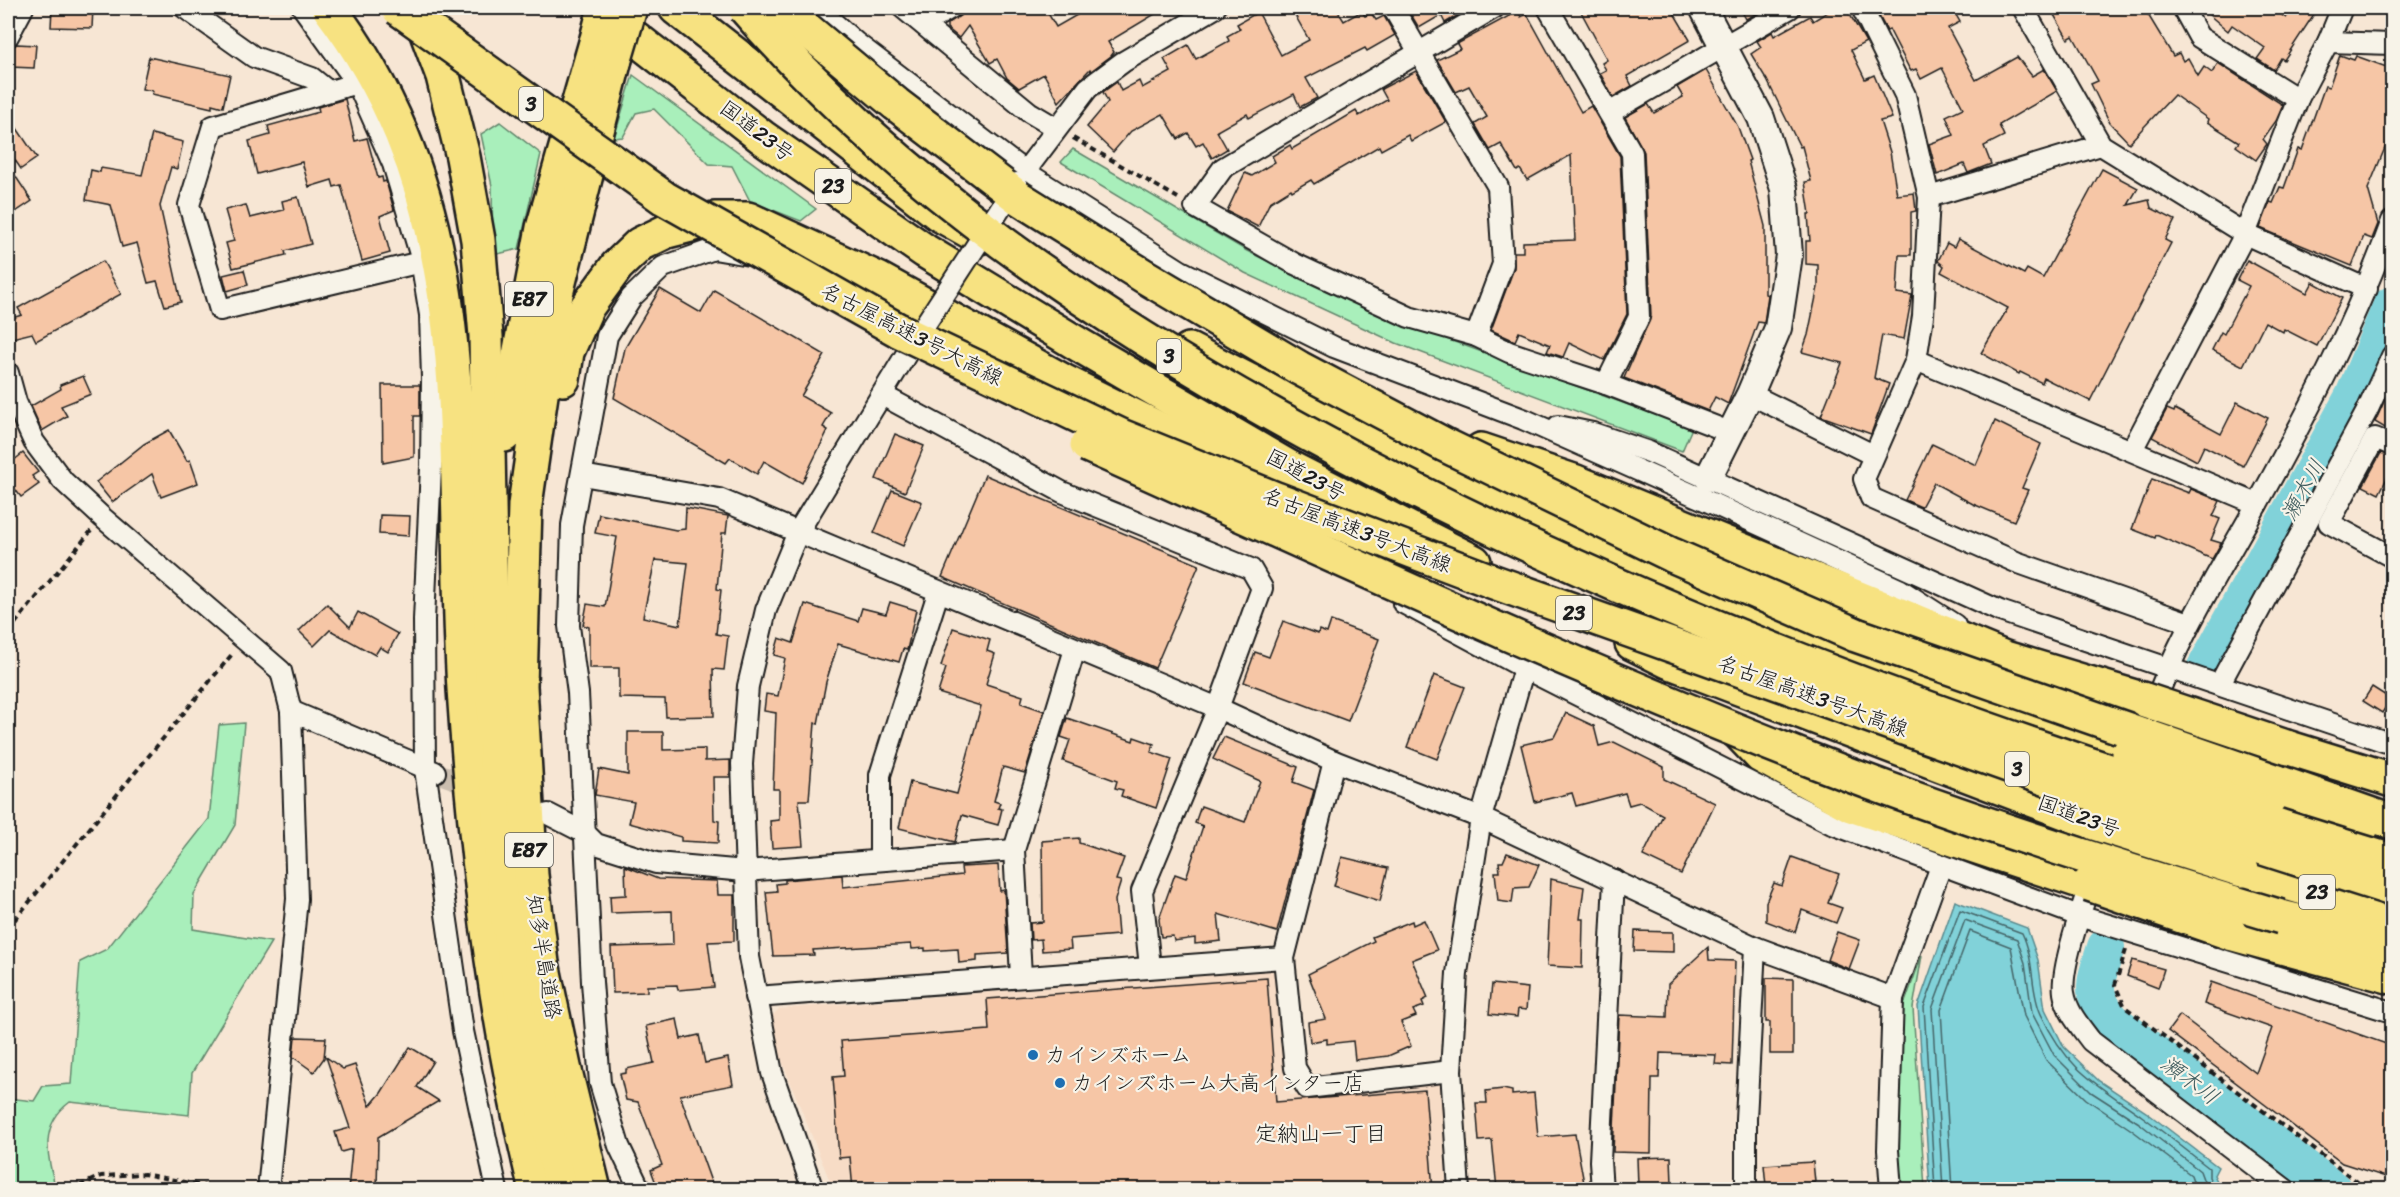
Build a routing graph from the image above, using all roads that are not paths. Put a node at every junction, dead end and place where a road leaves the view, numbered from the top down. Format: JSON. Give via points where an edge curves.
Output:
{"nodes":[{"id":1,"x":23,"y":8,"type":"edge"},
{"id":2,"x":185,"y":8,"type":"edge"},
{"id":3,"x":303,"y":8,"type":"edge"},
{"id":4,"x":329,"y":8,"type":"edge"},
{"id":5,"x":398,"y":8,"type":"edge"},
{"id":6,"x":418,"y":8,"type":"edge"},
{"id":7,"x":597,"y":8,"type":"edge"},
{"id":8,"x":605,"y":8,"type":"edge"},
{"id":9,"x":630,"y":8,"type":"edge"},
{"id":10,"x":676,"y":8,"type":"edge"},
{"id":11,"x":745,"y":8,"type":"edge"},
{"id":12,"x":781,"y":8,"type":"edge"},
{"id":13,"x":817,"y":8,"type":"edge"},
{"id":14,"x":903,"y":8,"type":"edge"},
{"id":15,"x":951,"y":8,"type":"edge"},
{"id":16,"x":1215,"y":8,"type":"edge"},
{"id":17,"x":1393,"y":8,"type":"edge"},
{"id":18,"x":1494,"y":8,"type":"edge"},
{"id":19,"x":1548,"y":8,"type":"edge"},
{"id":20,"x":1703,"y":8,"type":"edge"},
{"id":21,"x":1790,"y":8,"type":"edge"},
{"id":22,"x":1862,"y":8,"type":"edge"},
{"id":23,"x":2023,"y":8,"type":"edge"},
{"id":24,"x":2183,"y":8,"type":"edge"},
{"id":25,"x":2343,"y":8,"type":"edge"},
{"id":26,"x":924,"y":24,"type":"junction"},
{"id":27,"x":8,"y":36,"type":"edge"},
{"id":28,"x":2328,"y":42,"type":"junction"},
{"id":29,"x":2392,"y":44,"type":"edge"},
{"id":30,"x":1725,"y":45,"type":"junction"},
{"id":31,"x":606,"y":49,"type":"junction"},
{"id":32,"x":1418,"y":51,"type":"junction"},
{"id":33,"x":357,"y":83,"type":"junction"},
{"id":34,"x":328,"y":91,"type":"junction"},
{"id":35,"x":2298,"y":99,"type":"junction"},
{"id":36,"x":1609,"y":113,"type":"junction"},
{"id":37,"x":1056,"y":128,"type":"junction"},
{"id":38,"x":2101,"y":145,"type":"junction"},
{"id":39,"x":1022,"y":175,"type":"junction"},
{"id":40,"x":1929,"y":197,"type":"junction"},
{"id":41,"x":664,"y":198,"type":"junction"},
{"id":42,"x":2392,"y":221,"type":"edge"},
{"id":43,"x":2245,"y":234,"type":"junction"},
{"id":44,"x":421,"y":262,"type":"junction"},
{"id":45,"x":2367,"y":289,"type":"junction"},
{"id":46,"x":1115,"y":312,"type":"junction"},
{"id":47,"x":923,"y":328,"type":"junction"},
{"id":48,"x":1476,"y":336,"type":"junction"},
{"id":49,"x":2392,"y":356,"type":"edge"},
{"id":50,"x":1916,"y":360,"type":"junction"},
{"id":51,"x":8,"y":374,"type":"edge"},
{"id":52,"x":1606,"y":384,"type":"junction"},
{"id":53,"x":1750,"y":394,"type":"junction"},
{"id":54,"x":882,"y":395,"type":"junction"},
{"id":55,"x":1523,"y":419,"type":"junction"},
{"id":56,"x":1732,"y":433,"type":"junction"},
{"id":57,"x":2392,"y":445,"type":"edge"},
{"id":58,"x":2132,"y":450,"type":"junction"},
{"id":59,"x":1873,"y":455,"type":"junction"},
{"id":60,"x":1290,"y":468,"type":"junction"},
{"id":61,"x":582,"y":475,"type":"junction"},
{"id":62,"x":1708,"y":478,"type":"junction"},
{"id":63,"x":2257,"y":504,"type":"junction"},
{"id":64,"x":525,"y":505,"type":"junction"},
{"id":65,"x":798,"y":532,"type":"junction"},
{"id":66,"x":2392,"y":557,"type":"edge"},
{"id":67,"x":491,"y":565,"type":"junction"},
{"id":68,"x":938,"y":593,"type":"junction"},
{"id":69,"x":2189,"y":623,"type":"junction"},
{"id":70,"x":1075,"y":649,"type":"junction"},
{"id":71,"x":2005,"y":658,"type":"junction"},
{"id":72,"x":1668,"y":661,"type":"junction"},
{"id":73,"x":1524,"y":668,"type":"junction"},
{"id":74,"x":2166,"y":668,"type":"junction"},
{"id":75,"x":2219,"y":686,"type":"junction"},
{"id":76,"x":465,"y":706,"type":"junction"},
{"id":77,"x":1218,"y":708,"type":"junction"},
{"id":78,"x":291,"y":711,"type":"junction"},
{"id":79,"x":2392,"y":744,"type":"edge"},
{"id":80,"x":1334,"y":761,"type":"junction"},
{"id":81,"x":431,"y":771,"type":"junction"},
{"id":82,"x":2392,"y":780,"type":"edge"},
{"id":83,"x":2272,"y":790,"type":"junction"},
{"id":84,"x":548,"y":814,"type":"dead end"},
{"id":85,"x":1481,"y":818,"type":"junction"},
{"id":86,"x":2392,"y":822,"type":"edge"},
{"id":87,"x":585,"y":833,"type":"junction"},
{"id":88,"x":2392,"y":836,"type":"edge"},
{"id":89,"x":1014,"y":850,"type":"junction"},
{"id":90,"x":880,"y":859,"type":"junction"},
{"id":91,"x":2392,"y":861,"type":"edge"},
{"id":92,"x":1941,"y":866,"type":"junction"},
{"id":93,"x":745,"y":871,"type":"junction"},
{"id":94,"x":1614,"y":880,"type":"junction"},
{"id":95,"x":2392,"y":889,"type":"edge"},
{"id":96,"x":2392,"y":914,"type":"edge"},
{"id":97,"x":2079,"y":916,"type":"junction"},
{"id":98,"x":2392,"y":944,"type":"edge"},
{"id":99,"x":1755,"y":947,"type":"junction"},
{"id":100,"x":1284,"y":958,"type":"junction"},
{"id":101,"x":1150,"y":967,"type":"junction"},
{"id":102,"x":1021,"y":976,"type":"junction"},
{"id":103,"x":2392,"y":977,"type":"edge"},
{"id":104,"x":755,"y":997,"type":"junction"},
{"id":105,"x":1893,"y":998,"type":"junction"},
{"id":106,"x":2392,"y":1012,"type":"edge"},
{"id":107,"x":1451,"y":1071,"type":"junction"},
{"id":108,"x":268,"y":1190,"type":"edge"},
{"id":109,"x":497,"y":1190,"type":"edge"},
{"id":110,"x":519,"y":1190,"type":"edge"},
{"id":111,"x":536,"y":1190,"type":"edge"},
{"id":112,"x":563,"y":1190,"type":"edge"},
{"id":113,"x":594,"y":1190,"type":"edge"},
{"id":114,"x":640,"y":1190,"type":"edge"},
{"id":115,"x":813,"y":1190,"type":"edge"},
{"id":116,"x":1459,"y":1190,"type":"edge"},
{"id":117,"x":1602,"y":1190,"type":"edge"},
{"id":118,"x":1746,"y":1190,"type":"edge"},
{"id":119,"x":1891,"y":1190,"type":"edge"},
{"id":120,"x":2286,"y":1190,"type":"edge"}],
"edges":[{"from":1,"to":27,"type":"street"},
{"from":2,"to":34,"type":"street","via":[[254,57],[312,78]]},
{"from":3,"to":33,"type":"street"},
{"from":4,"to":76,"type":"highway","via":[[384,95],[407,146],[428,207],[443,274],[452,347]]},
{"from":5,"to":41,"type":"highway","name":"名古屋高速3号大高線","number":"3","bridge":true},
{"from":6,"to":67,"type":"highway","via":[[443,76],[478,240],[486,346]]},
{"from":7,"to":60,"type":"highway","name":"国道23号","number":"23","via":[[762,137],[926,251]]},
{"from":8,"to":31,"type":"highway","bridge":true},
{"from":9,"to":31,"type":"highway","bridge":true},
{"from":10,"to":46,"type":"highway","number":"23","via":[[939,214]]},
{"from":11,"to":91,"type":"highway","name":"名古屋高速3号大高線","number":"3","bridge":true,"via":[[838,103],[991,236],[1079,299],[1187,366],[1399,484],[1660,605],[1788,657],[2065,757]]},
{"from":12,"to":83,"type":"highway","bridge":true,"via":[[896,104],[1019,198],[1299,368],[1445,445],[1672,555],[1856,635]]},
{"from":13,"to":39,"type":"street"},
{"from":14,"to":26,"type":"street"},
{"from":15,"to":26,"type":"street"},
{"from":16,"to":37,"type":"street","via":[[1123,62],[1088,88]]},
{"from":17,"to":32,"type":"street"},
{"from":18,"to":32,"type":"street"},
{"from":19,"to":36,"type":"street"},
{"from":20,"to":30,"type":"street"},
{"from":21,"to":30,"type":"street"},
{"from":22,"to":40,"type":"street","via":[[1905,95]]},
{"from":23,"to":38,"type":"street"},
{"from":24,"to":35,"type":"street","via":[[2199,37]]},
{"from":25,"to":28,"type":"street"},
{"from":26,"to":37,"type":"street","via":[[1029,112]]},
{"from":28,"to":29,"type":"street"},
{"from":28,"to":35,"type":"street"},
{"from":30,"to":36,"type":"street"},
{"from":30,"to":53,"type":"street","via":[[1761,118],[1785,189],[1789,255],[1778,328]]},
{"from":31,"to":64,"type":"highway","number":"E87","via":[[556,294]]},
{"from":31,"to":67,"type":"highway","number":"E87","via":[[543,228],[500,459]]},
{"from":32,"to":48,"type":"street","via":[[1498,187],[1503,264]]},
{"from":32,"to":48,"type":"street","via":[[1223,168],[1195,207],[1295,264],[1409,317]]},
{"from":33,"to":34,"type":"street"},
{"from":33,"to":44,"type":"street","via":[[393,164]]},
{"from":34,"to":44,"type":"street","via":[[213,126],[189,205],[220,310]]},
{"from":35,"to":43,"type":"street"},
{"from":36,"to":52,"type":"street","via":[[1632,153],[1639,317]]},
{"from":37,"to":39,"type":"street"},
{"from":38,"to":40,"type":"street"},
{"from":38,"to":43,"type":"street"},
{"from":39,"to":47,"type":"street","bridge":true},
{"from":39,"to":55,"type":"street","via":[[1191,276],[1334,347]]},
{"from":40,"to":50,"type":"street","via":[[1923,316]]},
{"from":41,"to":95,"type":"highway","name":"名古屋高速3号大高線","number":"3","bridge":true,"via":[[909,335],[1060,409],[1276,499],[1494,582],[2053,782]]},
{"from":41,"to":98,"type":"highway","bridge":true,"via":[[710,239],[909,354],[1051,429],[1390,581],[1814,761],[2051,846],[2281,918]]},
{"from":42,"to":45,"type":"street"},
{"from":43,"to":45,"type":"street"},
{"from":43,"to":58,"type":"street"},
{"from":44,"to":81,"type":"street","via":[[430,315],[432,378],[424,620]]},
{"from":45,"to":63,"type":"street","via":[[2304,421]]},
{"from":46,"to":71,"type":"highway","via":[[1260,375],[1576,482]]},
{"from":46,"to":83,"type":"highway","number":"23","bridge":true,"via":[[1455,487],[1802,632],[2129,753]]},
{"from":47,"to":54,"type":"street"},
{"from":47,"to":61,"type":"street","via":[[765,257],[714,249],[663,267],[631,298],[607,336]]},
{"from":47,"to":73,"type":"street","via":[[1116,426],[1380,591]]},
{"from":48,"to":52,"type":"street","via":[[1509,352]]},
{"from":49,"to":75,"type":"street","via":[[2367,411]]},
{"from":50,"to":58,"type":"street"},
{"from":50,"to":59,"type":"street"},
{"from":51,"to":78,"type":"street","via":[[34,442],[63,481],[281,671]]},
{"from":52,"to":56,"type":"street"},
{"from":53,"to":56,"type":"street"},
{"from":53,"to":59,"type":"street"},
{"from":54,"to":65,"type":"street"},
{"from":54,"to":77,"type":"street","via":[[1062,492],[1251,569],[1262,588]]},
{"from":55,"to":62,"type":"street","via":[[1593,433]]},
{"from":55,"to":71,"type":"street","via":[[1899,589]]},
{"from":56,"to":62,"type":"street"},
{"from":57,"to":66,"type":"street","via":[[2375,438],[2329,523]]},
{"from":58,"to":63,"type":"street"},
{"from":59,"to":69,"type":"street","via":[[1864,479],[1871,498],[2016,562]]},
{"from":60,"to":64,"type":"highway","via":[[1242,470],[1063,381],[878,279],[790,236],[748,219],[714,219],[668,231],[640,244],[617,266],[587,307],[567,352],[556,433]]},
{"from":60,"to":72,"type":"highway","name":"国道23号","number":"23"},
{"from":61,"to":65,"type":"street","via":[[719,499]]},
{"from":61,"to":87,"type":"street","via":[[572,525],[569,626],[578,693]]},
{"from":62,"to":74,"type":"street","via":[[2000,610]]},
{"from":63,"to":69,"type":"street"},
{"from":64,"to":113,"type":"highway","name":"知多半島道路","number":"E87","via":[[520,686],[531,874],[547,986]]},
{"from":65,"to":68,"type":"street"},
{"from":65,"to":93,"type":"street","via":[[766,610],[748,686],[742,764]]},
{"from":67,"to":112,"type":"highway","name":"知多半島道路","number":"E87","via":[[494,745],[507,908],[538,1087]]},
{"from":68,"to":70,"type":"street"},
{"from":68,"to":90,"type":"street","via":[[880,775]]},
{"from":69,"to":74,"type":"street"},
{"from":70,"to":77,"type":"street"},
{"from":70,"to":89,"type":"street"},
{"from":71,"to":82,"type":"highway","bridge":true},
{"from":72,"to":96,"type":"highway","name":"国道23号","number":"23","bridge":true,"via":[[2094,823]]},
{"from":72,"to":103,"type":"highway","bridge":true,"via":[[1761,756],[1851,805],[2230,933]]},
{"from":73,"to":85,"type":"street"},
{"from":73,"to":92,"type":"street","via":[[1832,824]]},
{"from":74,"to":75,"type":"street"},
{"from":74,"to":97,"type":"street"},
{"from":75,"to":79,"type":"street"},
{"from":76,"to":110,"type":"highway","via":[[455,747],[466,934],[487,1051]]},
{"from":76,"to":111,"type":"highway","via":[[488,941]]},
{"from":77,"to":80,"type":"street"},
{"from":77,"to":101,"type":"street","via":[[1142,891]]},
{"from":78,"to":81,"type":"street"},
{"from":78,"to":108,"type":"street","via":[[297,899]]},
{"from":80,"to":85,"type":"street"},
{"from":80,"to":100,"type":"street"},
{"from":81,"to":109,"type":"street","via":[[463,1031]]},
{"from":83,"to":86,"type":"highway"},
{"from":83,"to":88,"type":"highway","number":"23"},
{"from":84,"to":87,"type":"street"},
{"from":85,"to":94,"type":"street"},
{"from":85,"to":107,"type":"street","via":[[1457,973]]},
{"from":87,"to":93,"type":"street","via":[[596,844],[656,863]]},
{"from":87,"to":114,"type":"street","via":[[600,1083],[620,1146]]},
{"from":89,"to":90,"type":"street"},
{"from":89,"to":102,"type":"street"},
{"from":90,"to":93,"type":"street"},
{"from":92,"to":97,"type":"street"},
{"from":92,"to":105,"type":"street"},
{"from":93,"to":104,"type":"street"},
{"from":94,"to":99,"type":"street"},
{"from":94,"to":117,"type":"street","via":[[1600,1161]]},
{"from":97,"to":106,"type":"street"},
{"from":97,"to":120,"type":"street","via":[[2064,992],[2072,1016],[2091,1041]]},
{"from":99,"to":105,"type":"street"},
{"from":99,"to":118,"type":"street"},
{"from":100,"to":101,"type":"street"},
{"from":100,"to":107,"type":"street","via":[[1294,1068],[1307,1088]]},
{"from":101,"to":102,"type":"street"},
{"from":102,"to":104,"type":"street"},
{"from":104,"to":115,"type":"street","via":[[772,1073]]},
{"from":105,"to":119,"type":"street","via":[[1888,1150]]},
{"from":107,"to":116,"type":"street"}]}
